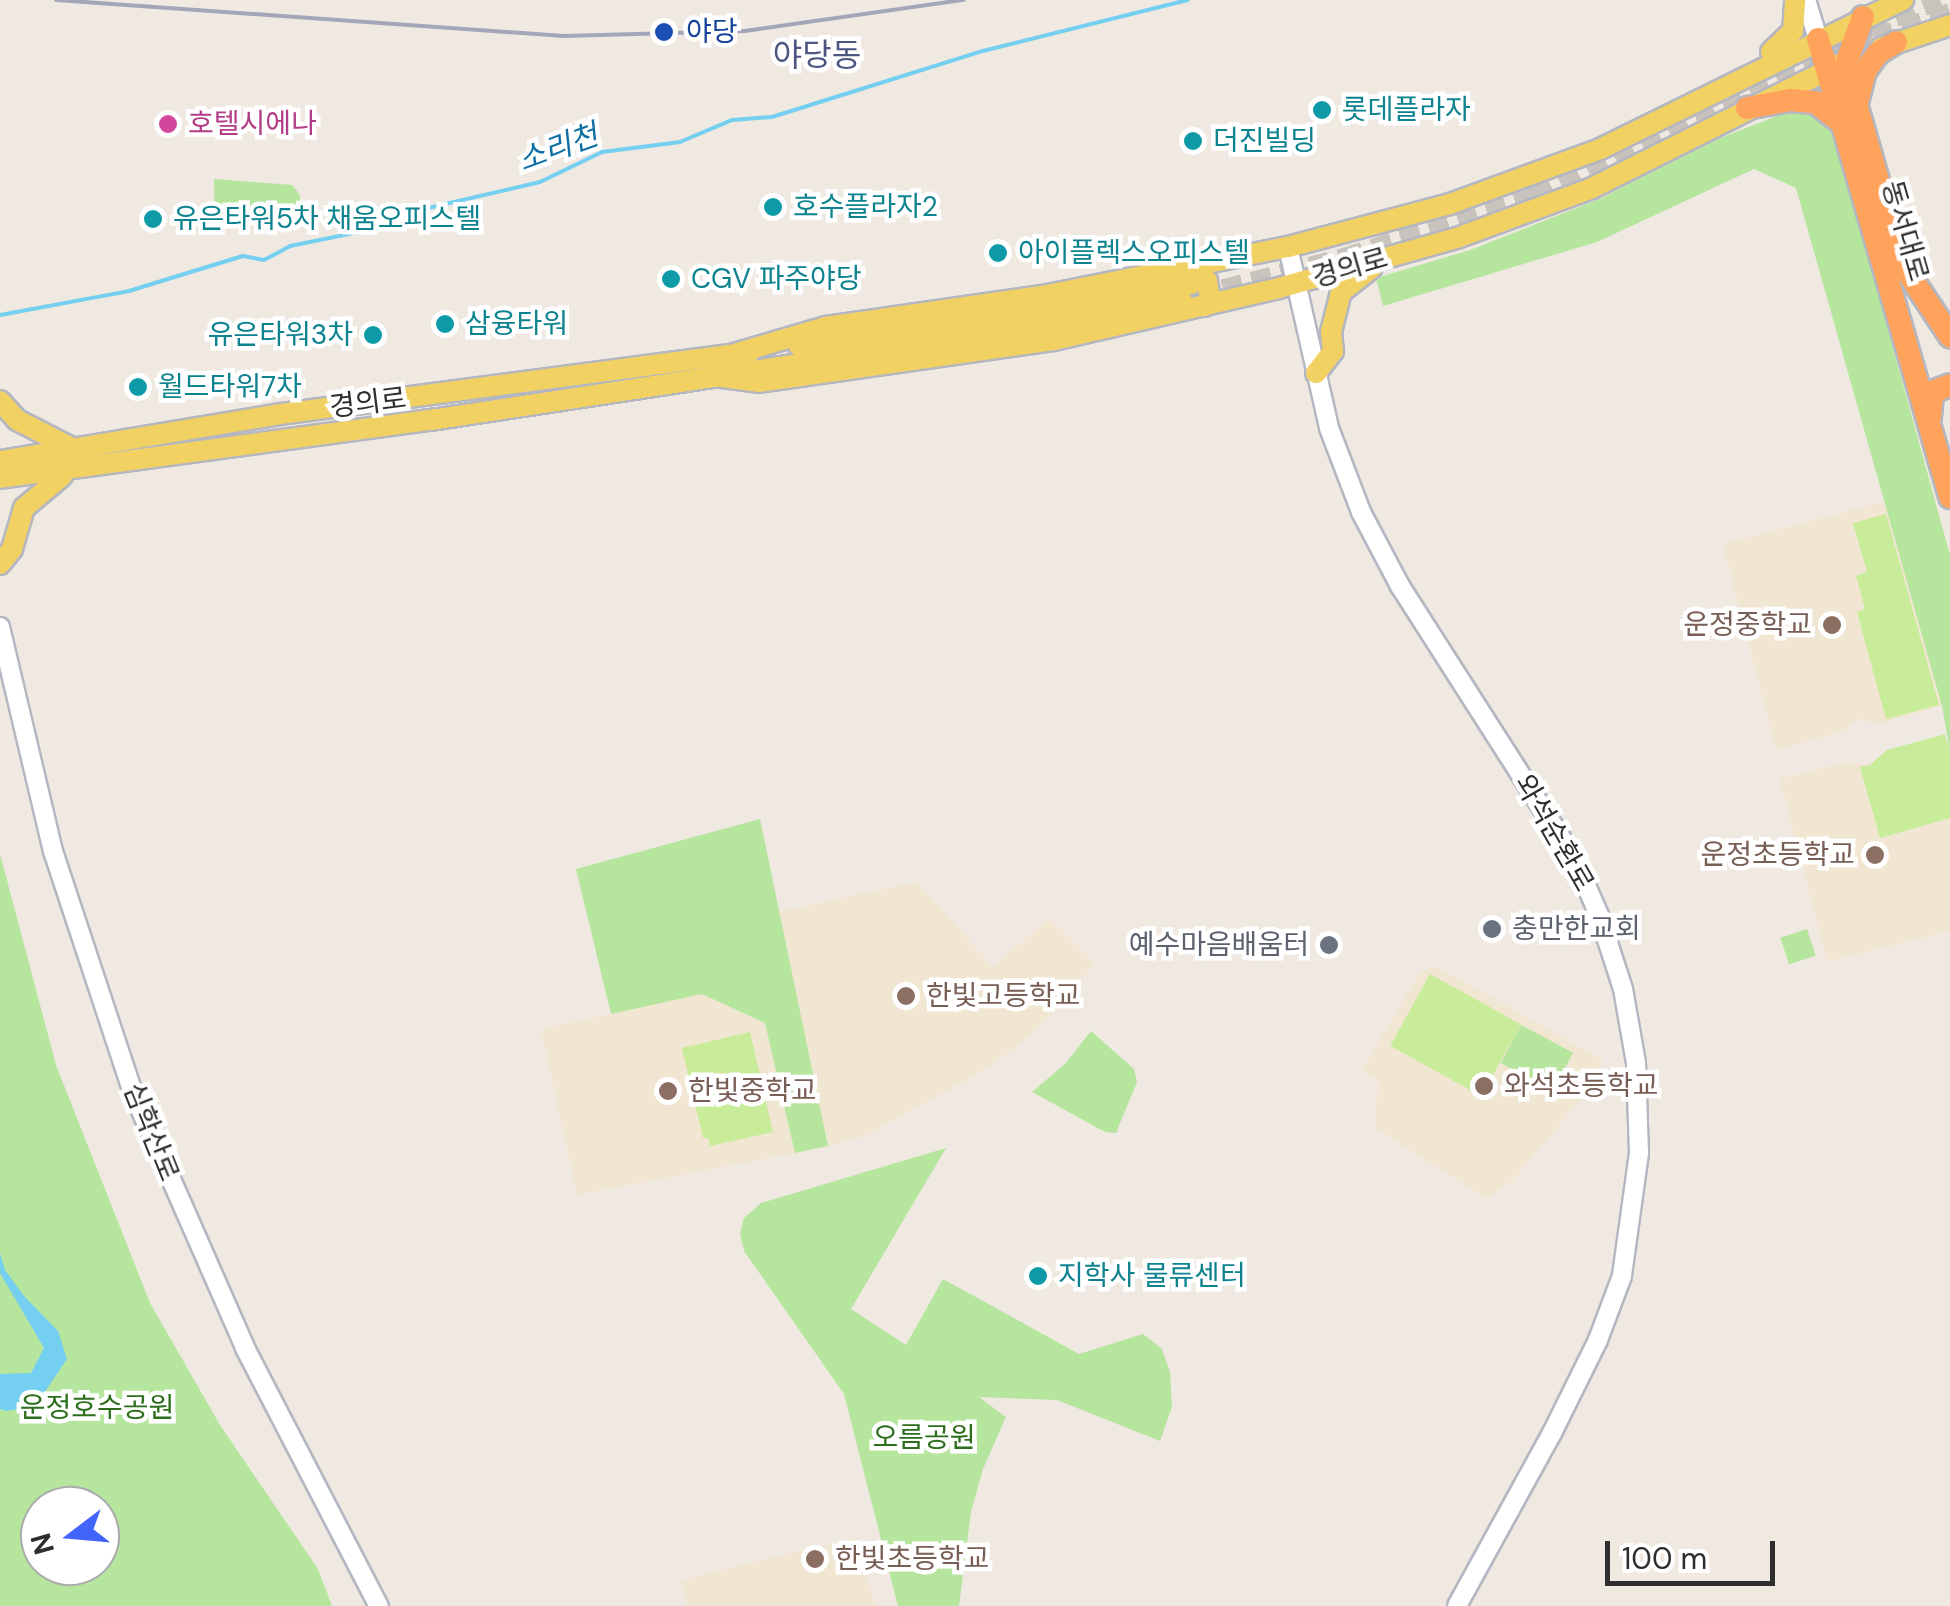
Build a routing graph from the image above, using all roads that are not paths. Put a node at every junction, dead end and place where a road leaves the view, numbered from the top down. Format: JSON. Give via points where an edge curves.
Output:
{"nodes":[{"id":1,"x":1795,"y":0,"type":"edge"},
{"id":2,"x":1806,"y":0,"type":"edge"},
{"id":3,"x":1903,"y":0,"type":"edge"},
{"id":4,"x":1916,"y":0,"type":"edge"},
{"id":5,"x":1861,"y":9,"type":"edge"},
{"id":6,"x":1943,"y":28,"type":"edge"},
{"id":7,"x":1818,"y":39,"type":"junction"},
{"id":8,"x":1896,"y":42,"type":"junction"},
{"id":9,"x":1838,"y":65,"type":"junction"},
{"id":10,"x":1738,"y":80,"type":"junction"},
{"id":11,"x":1747,"y":108,"type":"junction"},
{"id":12,"x":1851,"y":117,"type":"junction"},
{"id":13,"x":1288,"y":247,"type":"junction"},
{"id":14,"x":1382,"y":259,"type":"junction"},
{"id":15,"x":1297,"y":283,"type":"junction"},
{"id":16,"x":1195,"y":289,"type":"junction"},
{"id":17,"x":1950,"y":336,"type":"edge"},
{"id":18,"x":1316,"y":374,"type":"junction"},
{"id":19,"x":1950,"y":385,"type":"edge"},
{"id":20,"x":0,"y":401,"type":"edge"},
{"id":21,"x":1933,"y":438,"type":"junction"},
{"id":22,"x":72,"y":448,"type":"junction"},
{"id":23,"x":0,"y":461,"type":"edge"},
{"id":24,"x":67,"y":471,"type":"junction"},
{"id":25,"x":0,"y":478,"type":"edge"},
{"id":26,"x":1950,"y":497,"type":"edge"},
{"id":27,"x":0,"y":564,"type":"edge"},
{"id":28,"x":0,"y":627,"type":"edge"},
{"id":29,"x":379,"y":1606,"type":"edge"},
{"id":30,"x":1457,"y":1606,"type":"edge"}],
"edges":[{"from":1,"to":10,"type":"main road","via":[[1796,23],[1787,42],[1747,65]]},
{"from":2,"to":7,"type":"street"},
{"from":3,"to":5,"type":"main road","name":"경의로"},
{"from":4,"to":6,"type":"main road","via":[[1908,8],[1909,23]]},
{"from":5,"to":7,"type":"main road","name":"경의로"},
{"from":5,"to":9,"type":"highway"},
{"from":6,"to":8,"type":"main road","name":"경의로"},
{"from":7,"to":9,"type":"highway","name":"동서대로"},
{"from":7,"to":10,"type":"main road","name":"경의로"},
{"from":8,"to":9,"type":"main road","name":"경의로"},
{"from":8,"to":12,"type":"highway","via":[[1866,70]]},
{"from":9,"to":11,"type":"main road","name":"경의로"},
{"from":9,"to":12,"type":"highway","name":"동서대로"},
{"from":10,"to":13,"type":"main road","name":"경의로","via":[[1554,169]]},
{"from":11,"to":12,"type":"highway","via":[[1814,102]]},
{"from":11,"to":14,"type":"main road","name":"경의로","via":[[1592,188]]},
{"from":12,"to":17,"type":"highway","name":"동서대로","via":[[1902,264]]},
{"from":12,"to":21,"type":"highway","name":"동서대로"},
{"from":13,"to":15,"type":"street","name":"와석순환로"},
{"from":13,"to":16,"type":"main road","name":"경의로"},
{"from":14,"to":15,"type":"main road","name":"경의로"},
{"from":14,"to":18,"type":"main road","via":[[1342,292],[1333,351]]},
{"from":15,"to":16,"type":"main road","name":"경의로"},
{"from":15,"to":18,"type":"street","name":"와석순환로"},
{"from":16,"to":22,"type":"main road","name":"경의로","via":[[1042,296],[826,327],[738,353]]},
{"from":16,"to":24,"type":"main road","name":"경의로","via":[[1054,340],[759,382],[714,376]]},
{"from":18,"to":30,"type":"street","name":"와석순환로","via":[[1361,512],[1400,586],[1575,860],[1624,989],[1636,1063],[1639,1153],[1622,1276],[1552,1434]]},
{"from":19,"to":21,"type":"highway","via":[[1932,392]]},
{"from":20,"to":22,"type":"main road","via":[[17,420]]},
{"from":21,"to":26,"type":"highway","name":"동서대로"},
{"from":22,"to":23,"type":"main road","name":"경의로"},
{"from":24,"to":25,"type":"main road","name":"경의로"},
{"from":24,"to":27,"type":"main road","via":[[24,508]]},
{"from":28,"to":29,"type":"street","name":"심학산로","via":[[54,851],[132,1090],[245,1348]]}]}
